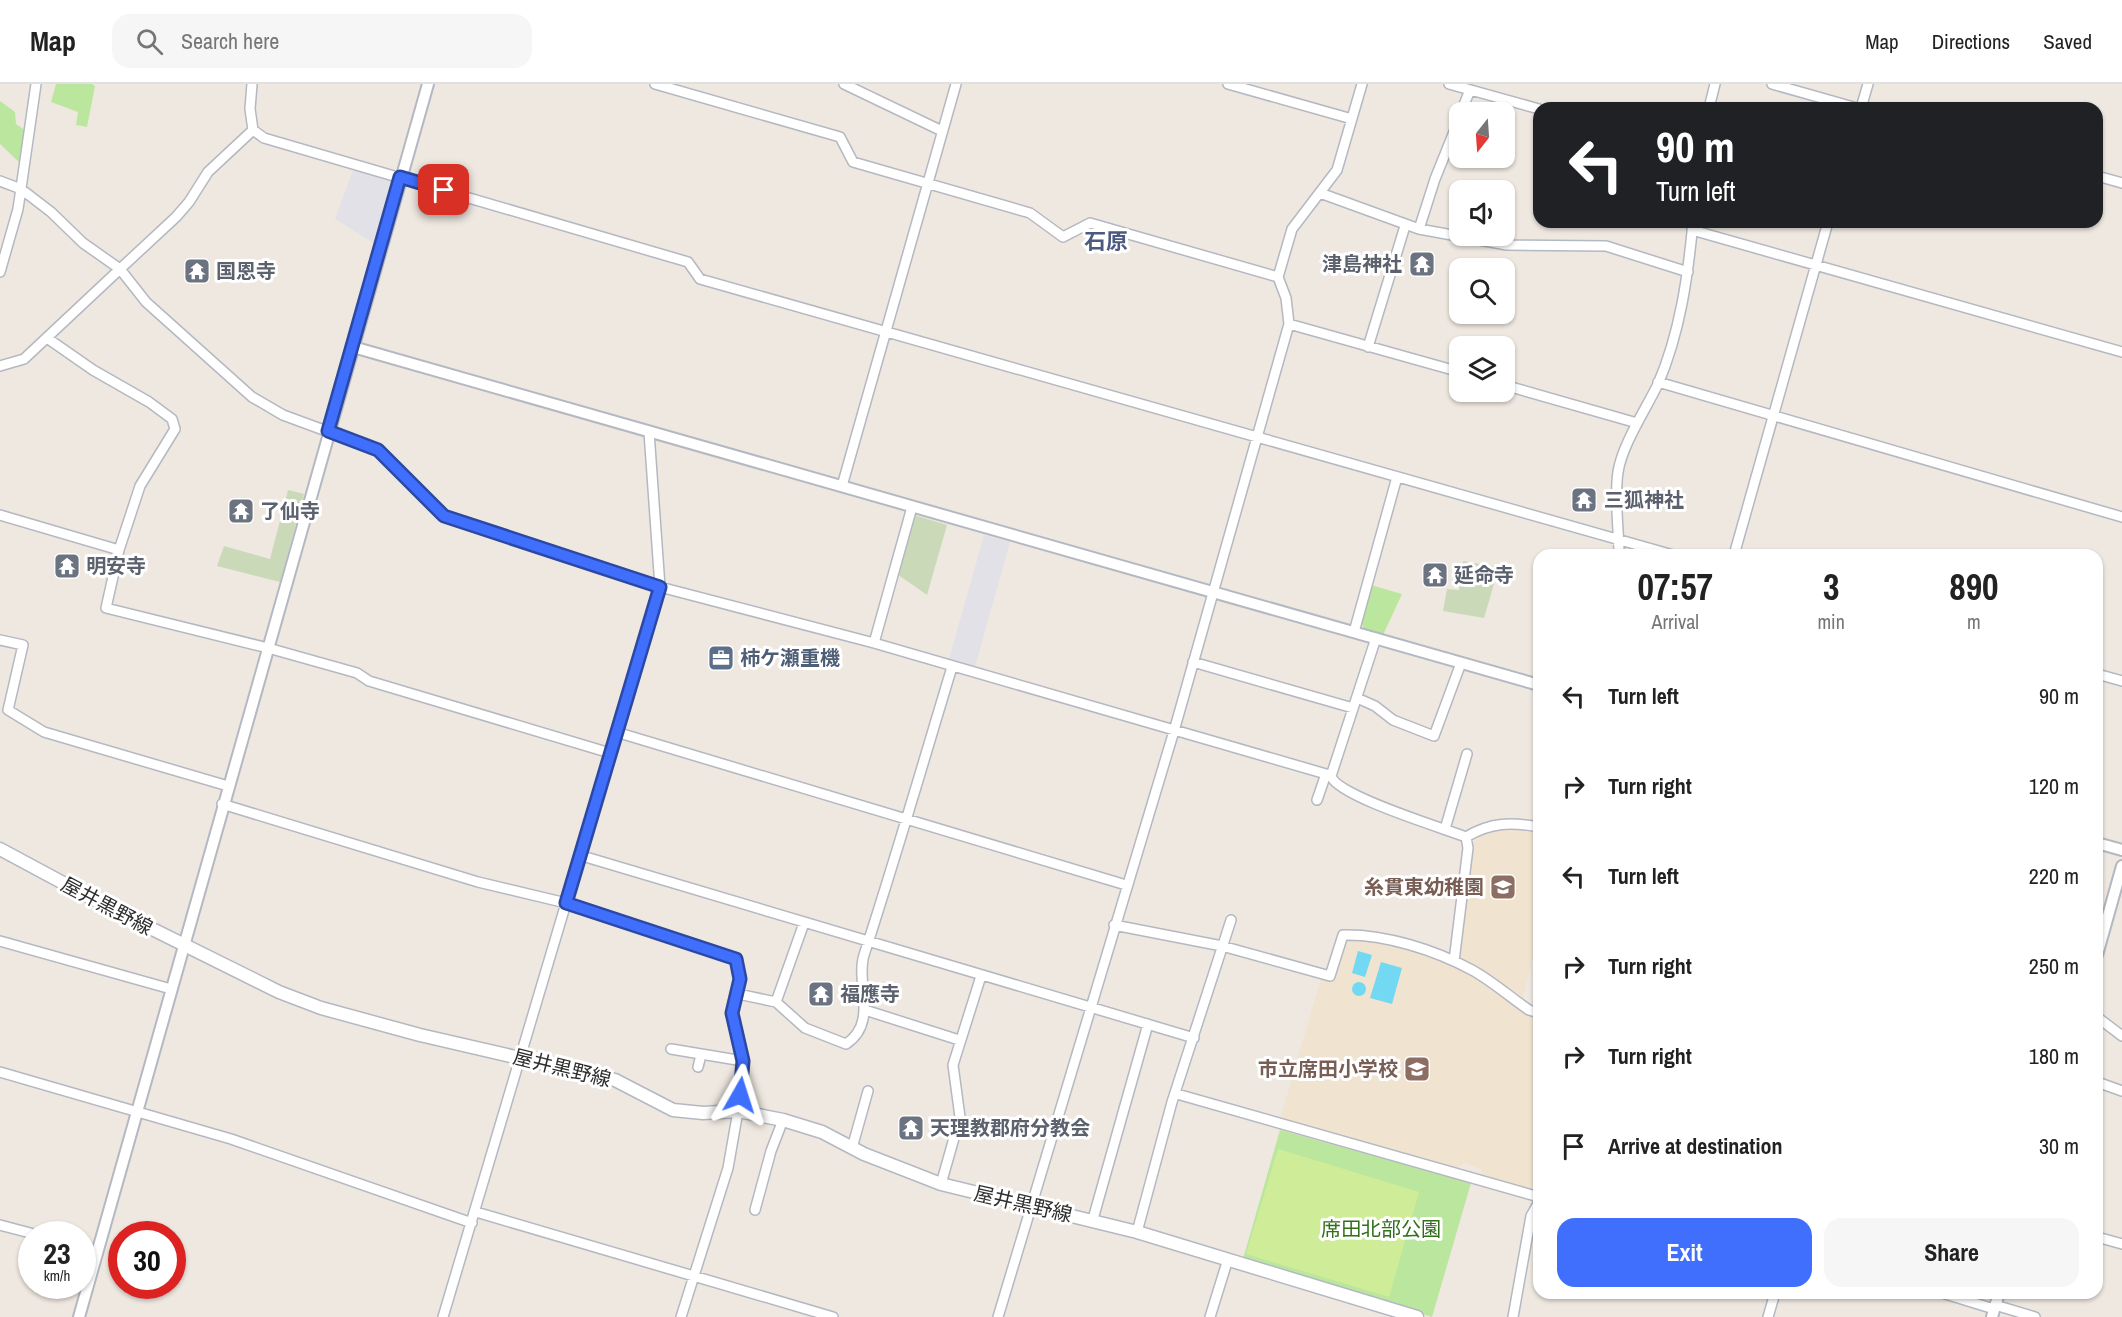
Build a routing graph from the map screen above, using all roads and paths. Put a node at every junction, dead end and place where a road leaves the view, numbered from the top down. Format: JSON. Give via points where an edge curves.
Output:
{"nodes":[{"id":1,"x":36,"y":84,"type":"edge"},
{"id":2,"x":252,"y":84,"type":"edge"},
{"id":3,"x":428,"y":84,"type":"edge"},
{"id":4,"x":655,"y":84,"type":"edge"},
{"id":5,"x":844,"y":84,"type":"edge"},
{"id":6,"x":956,"y":84,"type":"edge"},
{"id":7,"x":1228,"y":84,"type":"edge"},
{"id":8,"x":1362,"y":84,"type":"edge"},
{"id":9,"x":1449,"y":84,"type":"edge"},
{"id":10,"x":1715,"y":84,"type":"edge"},
{"id":11,"x":1772,"y":84,"type":"edge"},
{"id":12,"x":1868,"y":84,"type":"edge"},
{"id":13,"x":1470,"y":90,"type":"junction"},
{"id":14,"x":1465,"y":102,"type":"edge"},
{"id":15,"x":1711,"y":102,"type":"edge"},
{"id":16,"x":1837,"y":102,"type":"edge"},
{"id":17,"x":1861,"y":102,"type":"edge"},
{"id":18,"x":1533,"y":107,"type":"edge"},
{"id":19,"x":1352,"y":120,"type":"junction"},
{"id":20,"x":253,"y":130,"type":"junction"},
{"id":21,"x":942,"y":131,"type":"junction"},
{"id":22,"x":1449,"y":144,"type":"edge"},
{"id":23,"x":400,"y":177,"type":"junction"},
{"id":24,"x":2103,"y":178,"type":"edge"},
{"id":25,"x":0,"y":181,"type":"edge"},
{"id":26,"x":2122,"y":183,"type":"edge"},
{"id":27,"x":928,"y":184,"type":"junction"},
{"id":28,"x":21,"y":189,"type":"junction"},
{"id":29,"x":1320,"y":193,"type":"junction"},
{"id":30,"x":1405,"y":226,"type":"junction"},
{"id":31,"x":1693,"y":228,"type":"edge"},
{"id":32,"x":1699,"y":228,"type":"edge"},
{"id":33,"x":1826,"y":228,"type":"edge"},
{"id":34,"x":1419,"y":229,"type":"junction"},
{"id":35,"x":1815,"y":265,"type":"junction"},
{"id":36,"x":120,"y":270,"type":"junction"},
{"id":37,"x":0,"y":272,"type":"edge"},
{"id":38,"x":1688,"y":272,"type":"junction"},
{"id":39,"x":1278,"y":277,"type":"junction"},
{"id":40,"x":1288,"y":324,"type":"junction"},
{"id":41,"x":887,"y":331,"type":"junction"},
{"id":42,"x":47,"y":338,"type":"junction"},
{"id":43,"x":353,"y":347,"type":"junction"},
{"id":44,"x":1368,"y":347,"type":"junction"},
{"id":45,"x":2122,"y":352,"type":"edge"},
{"id":46,"x":0,"y":366,"type":"edge"},
{"id":47,"x":1449,"y":369,"type":"edge"},
{"id":48,"x":1658,"y":382,"type":"junction"},
{"id":49,"x":1515,"y":388,"type":"edge"},
{"id":50,"x":1773,"y":417,"type":"junction"},
{"id":51,"x":1637,"y":423,"type":"junction"},
{"id":52,"x":328,"y":431,"type":"junction"},
{"id":53,"x":649,"y":432,"type":"junction"},
{"id":54,"x":1256,"y":437,"type":"junction"},
{"id":55,"x":1397,"y":477,"type":"junction"},
{"id":56,"x":842,"y":486,"type":"junction"},
{"id":57,"x":912,"y":507,"type":"junction"},
{"id":58,"x":0,"y":515,"type":"edge"},
{"id":59,"x":2122,"y":517,"type":"edge"},
{"id":60,"x":1619,"y":540,"type":"junction"},
{"id":61,"x":1619,"y":549,"type":"edge"},
{"id":62,"x":1651,"y":549,"type":"edge"},
{"id":63,"x":1736,"y":549,"type":"edge"},
{"id":64,"x":119,"y":550,"type":"junction"},
{"id":65,"x":660,"y":587,"type":"junction"},
{"id":66,"x":1212,"y":592,"type":"junction"},
{"id":67,"x":1354,"y":632,"type":"junction"},
{"id":68,"x":1376,"y":638,"type":"junction"},
{"id":69,"x":0,"y":640,"type":"edge"},
{"id":70,"x":873,"y":643,"type":"junction"},
{"id":71,"x":268,"y":648,"type":"junction"},
{"id":72,"x":1193,"y":662,"type":"junction"},
{"id":73,"x":1461,"y":663,"type":"junction"},
{"id":74,"x":952,"y":667,"type":"junction"},
{"id":75,"x":2103,"y":676,"type":"edge"},
{"id":76,"x":2122,"y":681,"type":"edge"},
{"id":77,"x":1533,"y":683,"type":"edge"},
{"id":78,"x":1357,"y":698,"type":"junction"},
{"id":79,"x":1353,"y":708,"type":"junction"},
{"id":80,"x":1174,"y":730,"type":"junction"},
{"id":81,"x":616,"y":732,"type":"junction"},
{"id":82,"x":610,"y":753,"type":"junction"},
{"id":83,"x":1467,"y":754,"type":"dead end"},
{"id":84,"x":1328,"y":775,"type":"junction"},
{"id":85,"x":228,"y":786,"type":"junction"},
{"id":86,"x":1317,"y":800,"type":"dead end"},
{"id":87,"x":222,"y":804,"type":"junction"},
{"id":88,"x":906,"y":818,"type":"junction"},
{"id":89,"x":1533,"y":826,"type":"edge"},
{"id":90,"x":1445,"y":829,"type":"junction"},
{"id":91,"x":1466,"y":837,"type":"junction"},
{"id":92,"x":2103,"y":845,"type":"edge"},
{"id":93,"x":0,"y":849,"type":"edge"},
{"id":94,"x":2122,"y":850,"type":"edge"},
{"id":95,"x":579,"y":855,"type":"junction"},
{"id":96,"x":2122,"y":866,"type":"edge"},
{"id":97,"x":1126,"y":885,"type":"junction"},
{"id":98,"x":566,"y":903,"type":"junction"},
{"id":99,"x":1231,"y":920,"type":"dead end"},
{"id":100,"x":804,"y":923,"type":"junction"},
{"id":101,"x":1114,"y":925,"type":"junction"},
{"id":102,"x":2103,"y":934,"type":"edge"},
{"id":103,"x":0,"y":941,"type":"edge"},
{"id":104,"x":870,"y":942,"type":"junction"},
{"id":105,"x":184,"y":945,"type":"junction"},
{"id":106,"x":1222,"y":946,"type":"junction"},
{"id":107,"x":1454,"y":961,"type":"junction"},
{"id":108,"x":981,"y":976,"type":"junction"},
{"id":109,"x":171,"y":989,"type":"junction"},
{"id":110,"x":738,"y":994,"type":"junction"},
{"id":111,"x":776,"y":1002,"type":"junction"},
{"id":112,"x":1091,"y":1008,"type":"junction"},
{"id":113,"x":865,"y":1010,"type":"junction"},
{"id":114,"x":1533,"y":1011,"type":"edge"},
{"id":115,"x":2103,"y":1022,"type":"edge"},
{"id":116,"x":1148,"y":1024,"type":"junction"},
{"id":117,"x":2122,"y":1036,"type":"edge"},
{"id":118,"x":1194,"y":1038,"type":"junction"},
{"id":119,"x":959,"y":1040,"type":"junction"},
{"id":120,"x":671,"y":1049,"type":"dead end"},
{"id":121,"x":701,"y":1055,"type":"junction"},
{"id":122,"x":518,"y":1057,"type":"junction"},
{"id":123,"x":743,"y":1061,"type":"junction"},
{"id":124,"x":698,"y":1067,"type":"dead end"},
{"id":125,"x":0,"y":1072,"type":"edge"},
{"id":126,"x":2103,"y":1084,"type":"edge"},
{"id":127,"x":868,"y":1091,"type":"dead end"},
{"id":128,"x":2122,"y":1091,"type":"edge"},
{"id":129,"x":1177,"y":1094,"type":"junction"},
{"id":130,"x":136,"y":1111,"type":"junction"},
{"id":131,"x":738,"y":1111,"type":"junction"},
{"id":132,"x":783,"y":1120,"type":"junction"},
{"id":133,"x":852,"y":1148,"type":"junction"},
{"id":134,"x":941,"y":1185,"type":"junction"},
{"id":135,"x":1533,"y":1195,"type":"edge"},
{"id":136,"x":1031,"y":1206,"type":"junction"},
{"id":137,"x":755,"y":1210,"type":"dead end"},
{"id":138,"x":476,"y":1212,"type":"junction"},
{"id":139,"x":1533,"y":1212,"type":"edge"},
{"id":140,"x":1093,"y":1219,"type":"junction"},
{"id":141,"x":472,"y":1223,"type":"junction"},
{"id":142,"x":0,"y":1225,"type":"edge"},
{"id":143,"x":18,"y":1230,"type":"edge"},
{"id":144,"x":1137,"y":1232,"type":"junction"},
{"id":145,"x":2103,"y":1239,"type":"edge"},
{"id":146,"x":2122,"y":1244,"type":"edge"},
{"id":147,"x":97,"y":1252,"type":"joint"},
{"id":148,"x":1228,"y":1259,"type":"junction"},
{"id":149,"x":696,"y":1277,"type":"junction"},
{"id":150,"x":1773,"y":1299,"type":"edge"},
{"id":151,"x":1959,"y":1299,"type":"edge"},
{"id":152,"x":1994,"y":1311,"type":"edge"},
{"id":153,"x":79,"y":1317,"type":"edge"},
{"id":154,"x":443,"y":1317,"type":"edge"},
{"id":155,"x":681,"y":1317,"type":"edge"},
{"id":156,"x":833,"y":1317,"type":"edge"},
{"id":157,"x":998,"y":1317,"type":"edge"},
{"id":158,"x":1210,"y":1317,"type":"edge"},
{"id":159,"x":1417,"y":1317,"type":"edge"},
{"id":160,"x":1513,"y":1317,"type":"edge"},
{"id":161,"x":1768,"y":1317,"type":"edge"},
{"id":162,"x":2035,"y":1317,"type":"edge"}],
"edges":[{"from":1,"to":28,"type":"street"},
{"from":2,"to":20,"type":"street"},
{"from":3,"to":23,"type":"street"},
{"from":4,"to":27,"type":"street","via":[[840,137],[853,162]]},
{"from":5,"to":21,"type":"street"},
{"from":6,"to":21,"type":"street"},
{"from":7,"to":19,"type":"street"},
{"from":8,"to":19,"type":"street"},
{"from":9,"to":13,"type":"street"},
{"from":10,"to":15,"type":"street"},
{"from":11,"to":16,"type":"street"},
{"from":12,"to":17,"type":"street"},
{"from":13,"to":14,"type":"street"},
{"from":13,"to":18,"type":"street"},
{"from":19,"to":29,"type":"street","via":[[1337,170]]},
{"from":20,"to":23,"type":"street","via":[[264,138]]},
{"from":20,"to":36,"type":"street","via":[[208,172],[176,217]]},
{"from":21,"to":27,"type":"street"},
{"from":22,"to":34,"type":"street"},
{"from":23,"to":41,"type":"street","via":[[688,262],[700,279]]},
{"from":23,"to":43,"type":"street"},
{"from":24,"to":26,"type":"street"},
{"from":25,"to":28,"type":"street"},
{"from":27,"to":39,"type":"street","via":[[1030,213],[1063,237],[1090,223]]},
{"from":27,"to":41,"type":"street"},
{"from":28,"to":36,"type":"street"},
{"from":28,"to":37,"type":"street"},
{"from":29,"to":30,"type":"street"},
{"from":29,"to":39,"type":"street","via":[[1292,229]]},
{"from":30,"to":34,"type":"street"},
{"from":30,"to":44,"type":"street"},
{"from":31,"to":38,"type":"street"},
{"from":32,"to":35,"type":"street"},
{"from":33,"to":35,"type":"street"},
{"from":34,"to":38,"type":"street","via":[[1507,244],[1606,246]]},
{"from":35,"to":45,"type":"street"},
{"from":35,"to":50,"type":"street"},
{"from":36,"to":42,"type":"street"},
{"from":36,"to":52,"type":"street","via":[[146,302],[252,397],[283,415]]},
{"from":38,"to":48,"type":"street","via":[[1678,323]]},
{"from":39,"to":40,"type":"street","via":[[1286,298]]},
{"from":40,"to":44,"type":"street"},
{"from":40,"to":54,"type":"street"},
{"from":41,"to":54,"type":"street"},
{"from":41,"to":56,"type":"street"},
{"from":42,"to":46,"type":"street","via":[[24,358]]},
{"from":42,"to":64,"type":"street","via":[[172,419],[175,429],[140,486]]},
{"from":43,"to":52,"type":"street"},
{"from":43,"to":53,"type":"street"},
{"from":44,"to":47,"type":"street"},
{"from":48,"to":50,"type":"street"},
{"from":48,"to":51,"type":"street"},
{"from":49,"to":51,"type":"street"},
{"from":50,"to":59,"type":"street"},
{"from":50,"to":63,"type":"street"},
{"from":51,"to":60,"type":"street","via":[[1618,471]]},
{"from":52,"to":65,"type":"street","via":[[378,450],[444,516]]},
{"from":52,"to":71,"type":"street"},
{"from":53,"to":56,"type":"street"},
{"from":53,"to":65,"type":"street"},
{"from":54,"to":55,"type":"street"},
{"from":54,"to":66,"type":"street"},
{"from":55,"to":60,"type":"street"},
{"from":55,"to":67,"type":"street"},
{"from":56,"to":57,"type":"street"},
{"from":57,"to":66,"type":"street"},
{"from":57,"to":70,"type":"street"},
{"from":58,"to":64,"type":"street"},
{"from":60,"to":61,"type":"street"},
{"from":60,"to":62,"type":"street"},
{"from":64,"to":71,"type":"street","via":[[106,608]]},
{"from":65,"to":70,"type":"street"},
{"from":65,"to":81,"type":"street"},
{"from":66,"to":67,"type":"street"},
{"from":66,"to":72,"type":"street"},
{"from":67,"to":68,"type":"street"},
{"from":68,"to":73,"type":"street"},
{"from":68,"to":78,"type":"street"},
{"from":69,"to":85,"type":"street","via":[[23,645],[8,710],[28,725]]},
{"from":70,"to":74,"type":"street"},
{"from":71,"to":82,"type":"street"},
{"from":71,"to":85,"type":"street"},
{"from":72,"to":79,"type":"street"},
{"from":72,"to":80,"type":"street"},
{"from":73,"to":77,"type":"street"},
{"from":73,"to":78,"type":"street","via":[[1434,736],[1393,720]]},
{"from":74,"to":80,"type":"street"},
{"from":74,"to":88,"type":"street"},
{"from":75,"to":76,"type":"street"},
{"from":78,"to":79,"type":"street"},
{"from":79,"to":84,"type":"street"},
{"from":80,"to":84,"type":"street"},
{"from":80,"to":97,"type":"street"},
{"from":81,"to":82,"type":"street"},
{"from":81,"to":88,"type":"street"},
{"from":82,"to":95,"type":"street"},
{"from":83,"to":90,"type":"street"},
{"from":84,"to":86,"type":"street"},
{"from":84,"to":90,"type":"street","via":[[1350,794]]},
{"from":85,"to":87,"type":"street"},
{"from":87,"to":98,"type":"street","via":[[478,882]]},
{"from":87,"to":105,"type":"street"},
{"from":88,"to":97,"type":"street"},
{"from":88,"to":104,"type":"street"},
{"from":89,"to":91,"type":"street","via":[[1512,822],[1484,826]]},
{"from":90,"to":91,"type":"street"},
{"from":91,"to":107,"type":"street","via":[[1468,848]]},
{"from":92,"to":94,"type":"street"},
{"from":93,"to":105,"type":"main road","name":"屋井黒野線"},
{"from":95,"to":98,"type":"street"},
{"from":95,"to":100,"type":"street"},
{"from":96,"to":102,"type":"street"},
{"from":97,"to":101,"type":"street"},
{"from":98,"to":110,"type":"street","via":[[736,959]]},
{"from":98,"to":122,"type":"street"},
{"from":99,"to":106,"type":"street"},
{"from":100,"to":104,"type":"street"},
{"from":100,"to":111,"type":"street"},
{"from":101,"to":106,"type":"street"},
{"from":101,"to":112,"type":"street"},
{"from":103,"to":109,"type":"street"},
{"from":104,"to":108,"type":"street"},
{"from":104,"to":113,"type":"street","via":[[863,957]]},
{"from":105,"to":109,"type":"street"},
{"from":105,"to":122,"type":"main road","name":"屋井黒野線","via":[[279,992],[321,1008]]},
{"from":106,"to":107,"type":"street","via":[[1330,976],[1342,935],[1363,935]]},
{"from":106,"to":118,"type":"street"},
{"from":107,"to":114,"type":"street"},
{"from":108,"to":112,"type":"street"},
{"from":108,"to":119,"type":"street"},
{"from":109,"to":130,"type":"street"},
{"from":110,"to":111,"type":"street"},
{"from":110,"to":123,"type":"street","via":[[732,1013]]},
{"from":111,"to":113,"type":"street","via":[[805,1028],[846,1044],[855,1038]]},
{"from":112,"to":116,"type":"street"},
{"from":112,"to":136,"type":"street"},
{"from":113,"to":119,"type":"street"},
{"from":115,"to":117,"type":"street"},
{"from":116,"to":118,"type":"street"},
{"from":116,"to":140,"type":"street"},
{"from":118,"to":129,"type":"street"},
{"from":119,"to":134,"type":"street","via":[[953,1065],[960,1117]]},
{"from":120,"to":121,"type":"street"},
{"from":121,"to":123,"type":"street"},
{"from":121,"to":124,"type":"street"},
{"from":122,"to":131,"type":"main road","name":"屋井黒野線","via":[[615,1080],[673,1110]]},
{"from":122,"to":138,"type":"street"},
{"from":123,"to":131,"type":"street"},
{"from":125,"to":130,"type":"street"},
{"from":126,"to":128,"type":"street"},
{"from":127,"to":133,"type":"street"},
{"from":129,"to":135,"type":"street"},
{"from":129,"to":144,"type":"street"},
{"from":130,"to":141,"type":"street","via":[[231,1138]]},
{"from":130,"to":147,"type":"street"},
{"from":131,"to":132,"type":"main road","name":"屋井黒野線"},
{"from":131,"to":149,"type":"street","via":[[729,1168]]},
{"from":132,"to":133,"type":"main road","name":"屋井黒野線","via":[[822,1132]]},
{"from":132,"to":137,"type":"street"},
{"from":133,"to":134,"type":"main road","name":"屋井黒野線"},
{"from":134,"to":136,"type":"main road","name":"屋井黒野線"},
{"from":136,"to":140,"type":"main road","name":"屋井黒野線"},
{"from":136,"to":157,"type":"street"},
{"from":138,"to":141,"type":"street"},
{"from":138,"to":149,"type":"street"},
{"from":139,"to":160,"type":"street"},
{"from":140,"to":144,"type":"main road","name":"屋井黒野線"},
{"from":141,"to":154,"type":"street"},
{"from":142,"to":143,"type":"street"},
{"from":144,"to":148,"type":"main road","name":"屋井黒野線"},
{"from":145,"to":146,"type":"street"},
{"from":147,"to":153,"type":"street"},
{"from":148,"to":158,"type":"street"},
{"from":148,"to":159,"type":"main road","name":"屋井黒野線"},
{"from":149,"to":155,"type":"street"},
{"from":149,"to":156,"type":"street"},
{"from":150,"to":161,"type":"street"},
{"from":151,"to":152,"type":"street"},
{"from":152,"to":162,"type":"street"}]}
